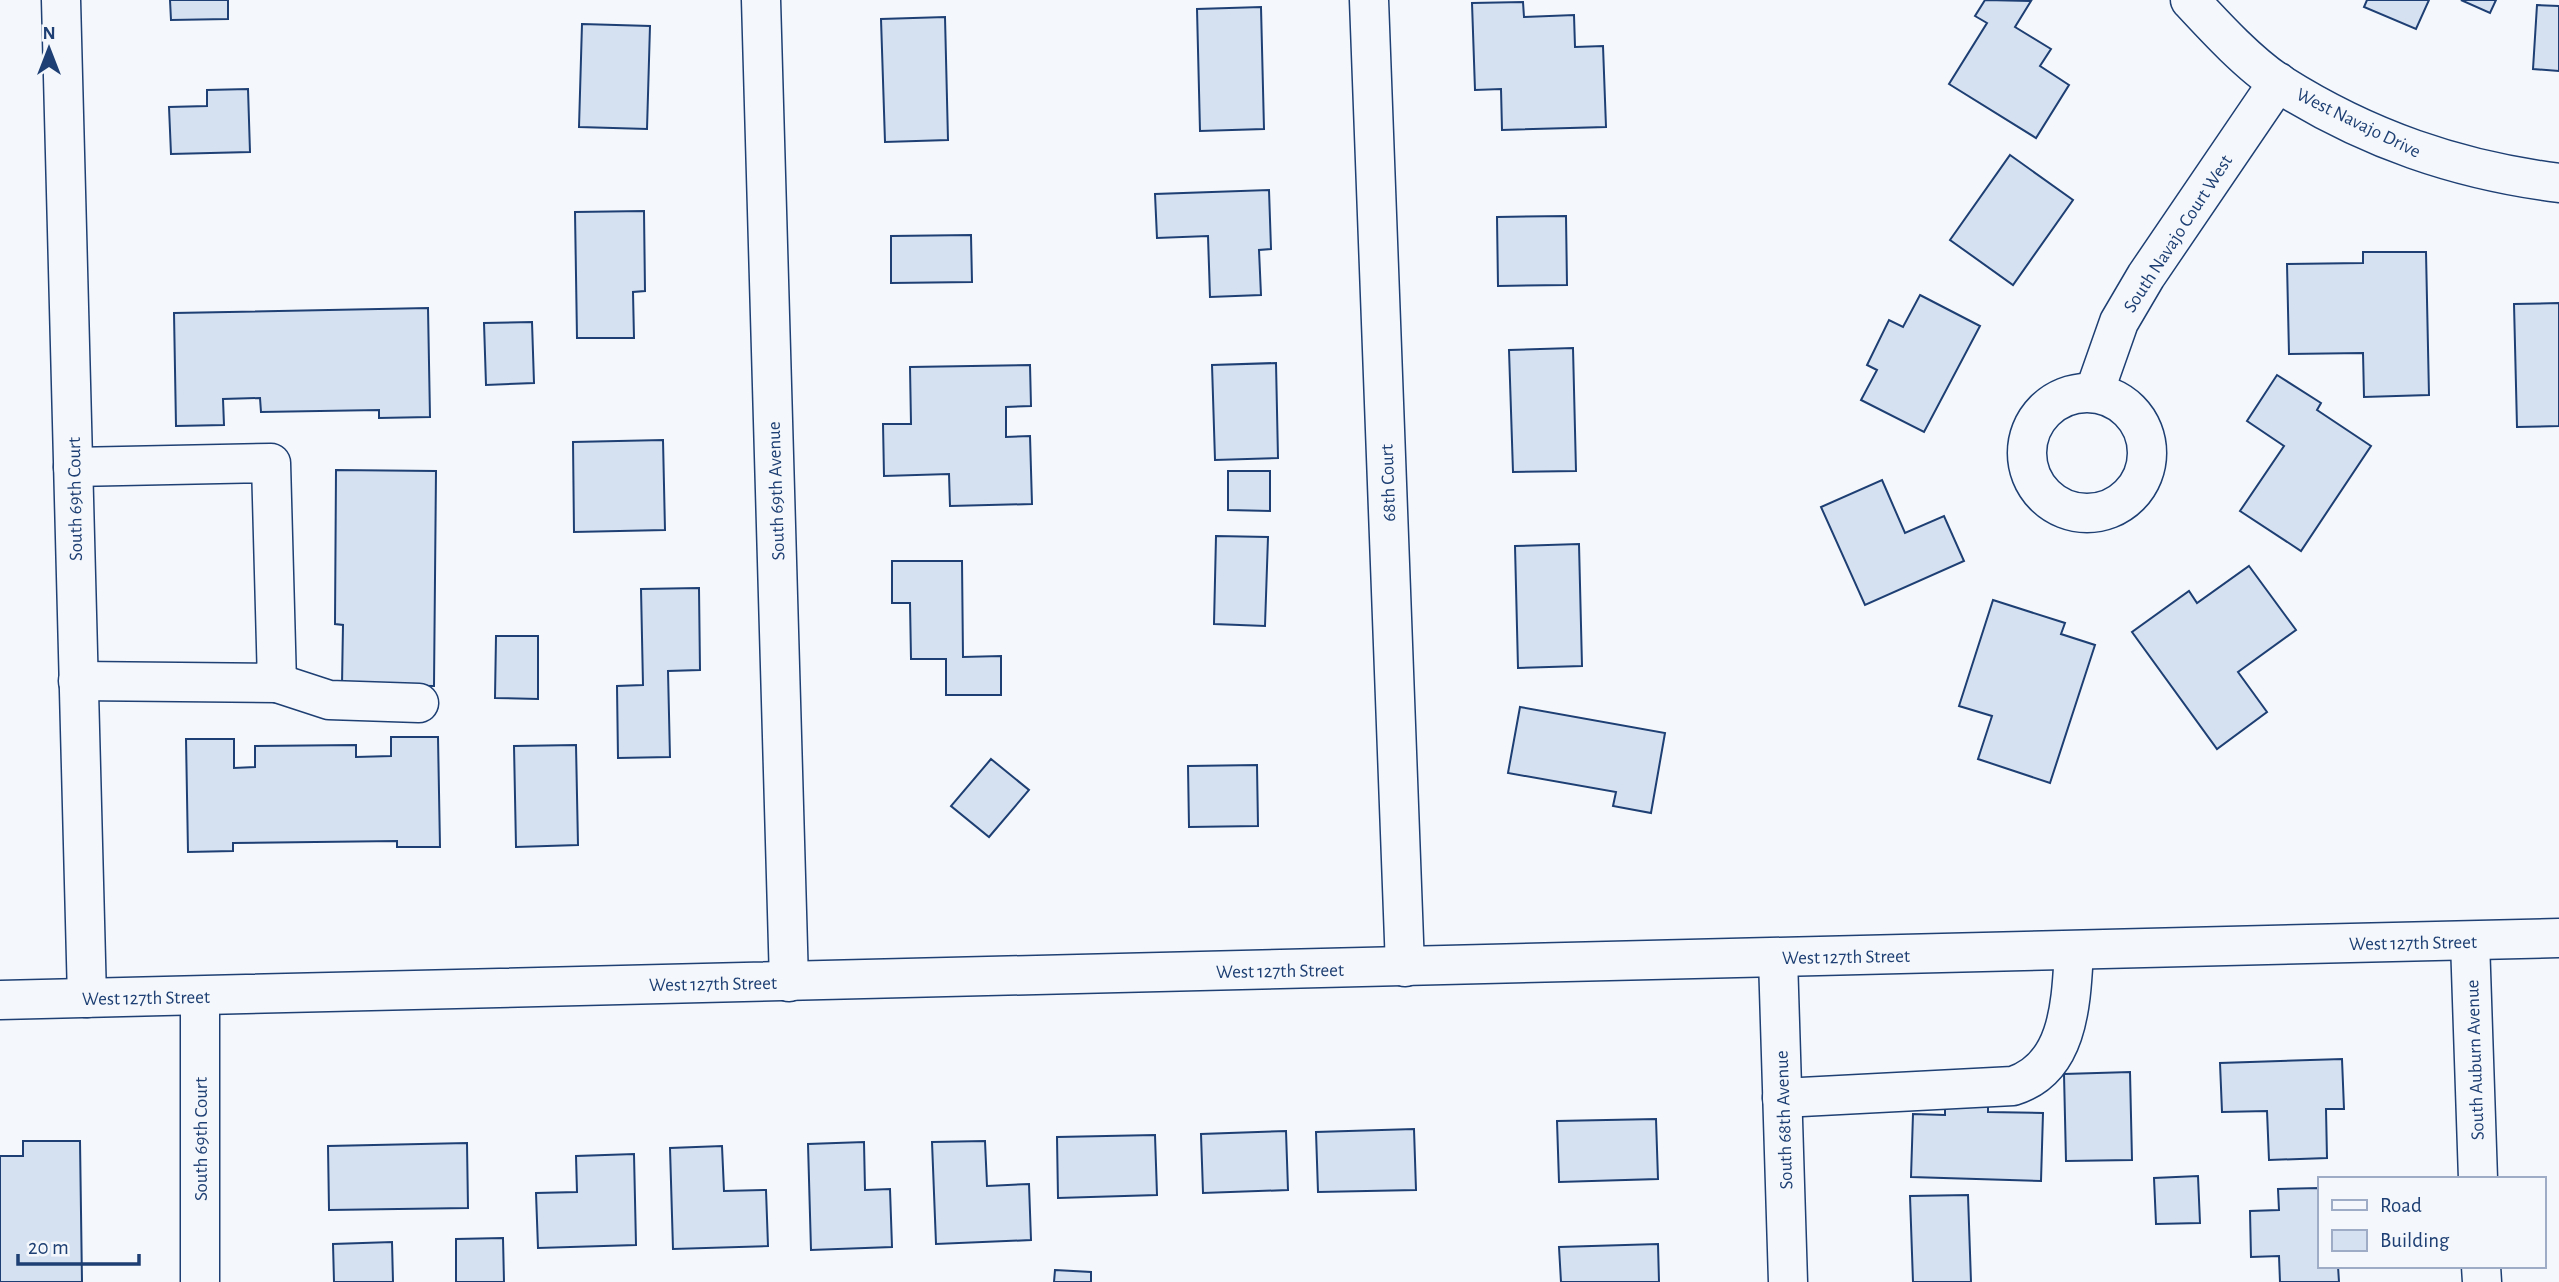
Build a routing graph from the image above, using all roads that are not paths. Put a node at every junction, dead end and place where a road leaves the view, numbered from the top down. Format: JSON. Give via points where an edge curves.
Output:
{"nodes":[{"id":1,"x":61,"y":0,"type":"edge"},
{"id":2,"x":761,"y":0,"type":"edge"},
{"id":3,"x":1368,"y":0,"type":"edge"},
{"id":4,"x":2190,"y":0,"type":"edge"},
{"id":5,"x":2278,"y":82,"type":"junction"},
{"id":6,"x":2559,"y":183,"type":"edge"},
{"id":7,"x":2094,"y":393,"type":"dead end"},
{"id":8,"x":73,"y":467,"type":"junction"},
{"id":9,"x":78,"y":681,"type":"junction"},
{"id":10,"x":277,"y":683,"type":"junction"},
{"id":11,"x":419,"y":703,"type":"dead end"},
{"id":12,"x":2559,"y":938,"type":"edge"},
{"id":13,"x":2470,"y":941,"type":"junction"},
{"id":14,"x":2074,"y":951,"type":"junction"},
{"id":15,"x":1778,"y":958,"type":"junction"},
{"id":16,"x":1405,"y":967,"type":"junction"},
{"id":17,"x":789,"y":982,"type":"junction"},
{"id":18,"x":200,"y":996,"type":"junction"},
{"id":19,"x":87,"y":998,"type":"junction"},
{"id":20,"x":0,"y":1000,"type":"edge"},
{"id":21,"x":1782,"y":1098,"type":"junction"},
{"id":22,"x":2478,"y":1177,"type":"edge"},
{"id":23,"x":200,"y":1282,"type":"edge"},
{"id":24,"x":1788,"y":1282,"type":"edge"}],
"edges":[{"from":1,"to":8,"type":"street","name":"South 69th Court"},
{"from":2,"to":17,"type":"street","name":"South 69th Avenue"},
{"from":3,"to":16,"type":"street","name":"68th Court"},
{"from":4,"to":5,"type":"street","name":"West Navajo Drive"},
{"from":5,"to":6,"type":"street","name":"West Navajo Drive","via":[[2404,148],[2466,167]]},
{"from":5,"to":7,"type":"street","name":"South Navajo Court West","via":[[2119,322]]},
{"from":8,"to":9,"type":"street","name":"South 69th Court"},
{"from":8,"to":10,"type":"street","via":[[271,463]]},
{"from":9,"to":10,"type":"street"},
{"from":9,"to":19,"type":"street","name":"South 69th Court"},
{"from":10,"to":11,"type":"street","via":[[329,700]]},
{"from":12,"to":13,"type":"street","name":"West 127th Street"},
{"from":13,"to":14,"type":"street","name":"West 127th Street"},
{"from":13,"to":22,"type":"street","name":"South Auburn Avenue"},
{"from":14,"to":15,"type":"street","name":"West 127th Street"},
{"from":14,"to":21,"type":"street","via":[[2069,1018],[2051,1059],[2029,1081],[2012,1086]]},
{"from":15,"to":16,"type":"street","name":"West 127th Street"},
{"from":15,"to":21,"type":"street","name":"South 68th Avenue"},
{"from":16,"to":17,"type":"street","name":"West 127th Street"},
{"from":17,"to":18,"type":"street","name":"West 127th Street"},
{"from":18,"to":19,"type":"street","name":"West 127th Street"},
{"from":18,"to":23,"type":"street","name":"South 69th Court"},
{"from":19,"to":20,"type":"street","name":"West 127th Street"},
{"from":21,"to":24,"type":"street","name":"South 68th Avenue"}]}
